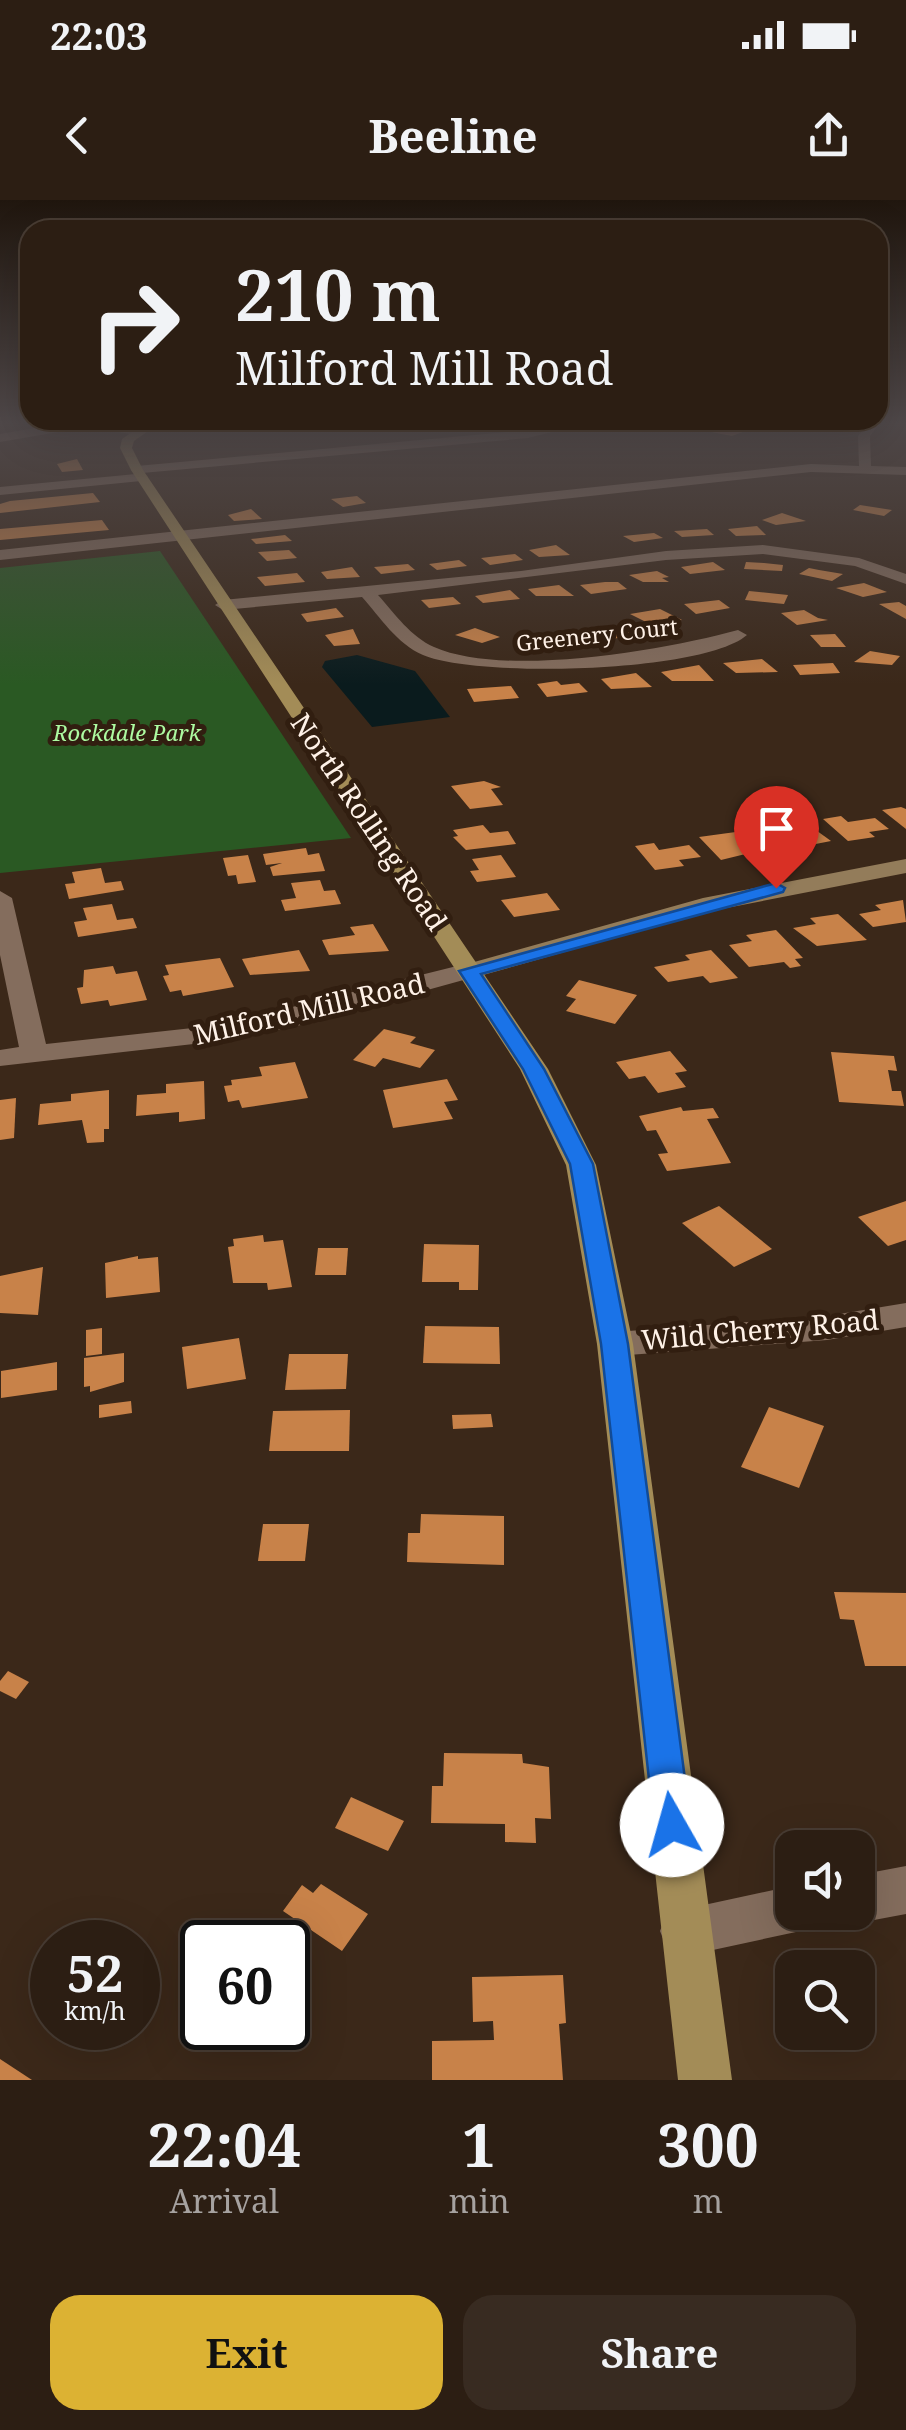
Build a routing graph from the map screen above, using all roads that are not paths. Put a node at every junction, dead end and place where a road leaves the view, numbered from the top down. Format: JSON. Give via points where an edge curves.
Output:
{"nodes":[{"id":1,"x":161,"y":510,"type":"edge"},
{"id":2,"x":423,"y":510,"type":"edge"},
{"id":3,"x":178,"y":536,"type":"junction"},
{"id":4,"x":839,"y":545,"type":"dead end"},
{"id":5,"x":0,"y":554,"type":"edge"},
{"id":6,"x":822,"y":556,"type":"junction"},
{"id":7,"x":906,"y":579,"type":"edge"},
{"id":8,"x":366,"y":591,"type":"junction"},
{"id":9,"x":223,"y":606,"type":"junction"},
{"id":10,"x":738,"y":634,"type":"dead end"},
{"id":11,"x":906,"y":866,"type":"edge"},
{"id":12,"x":0,"y":898,"type":"edge"},
{"id":13,"x":469,"y":971,"type":"junction"},
{"id":14,"x":36,"y":1054,"type":"junction"},
{"id":15,"x":0,"y":1058,"type":"edge"},
{"id":16,"x":906,"y":1315,"type":"edge"},
{"id":17,"x":614,"y":1344,"type":"junction"},
{"id":18,"x":906,"y":1890,"type":"edge"},
{"id":19,"x":875,"y":1896,"type":"edge"},
{"id":20,"x":775,"y":1914,"type":"edge"},
{"id":21,"x":685,"y":1931,"type":"junction"},
{"id":22,"x":704,"y":2080,"type":"edge"}],
"edges":[{"from":1,"to":3,"type":"main road","name":"North Rolling Road"},
{"from":2,"to":3,"type":"street"},
{"from":3,"to":5,"type":"street"},
{"from":3,"to":9,"type":"main road","name":"North Rolling Road"},
{"from":4,"to":6,"type":"street"},
{"from":6,"to":7,"type":"street"},
{"from":6,"to":8,"type":"street","via":[[686,551]]},
{"from":8,"to":9,"type":"street"},
{"from":8,"to":10,"type":"street","name":"Greenery Court","via":[[420,647],[478,664],[556,664],[686,649]]},
{"from":9,"to":13,"type":"main road","name":"North Rolling Road"},
{"from":11,"to":13,"type":"main road","name":"Milford Mill Road","via":[[703,905]]},
{"from":12,"to":14,"type":"street"},
{"from":13,"to":14,"type":"street","name":"Milford Mill Road","via":[[287,1020]]},
{"from":13,"to":17,"type":"main road","name":"North Rolling Road","via":[[534,1069],[581,1164]]},
{"from":14,"to":15,"type":"street","name":"Milford Mill Road"},
{"from":16,"to":17,"type":"street","name":"Wild Cherry Road","via":[[827,1328]]},
{"from":17,"to":21,"type":"main road","name":"North Rolling Road"},
{"from":18,"to":19,"type":"street"},
{"from":20,"to":21,"type":"street"},
{"from":21,"to":22,"type":"main road","name":"North Rolling Road"}]}
